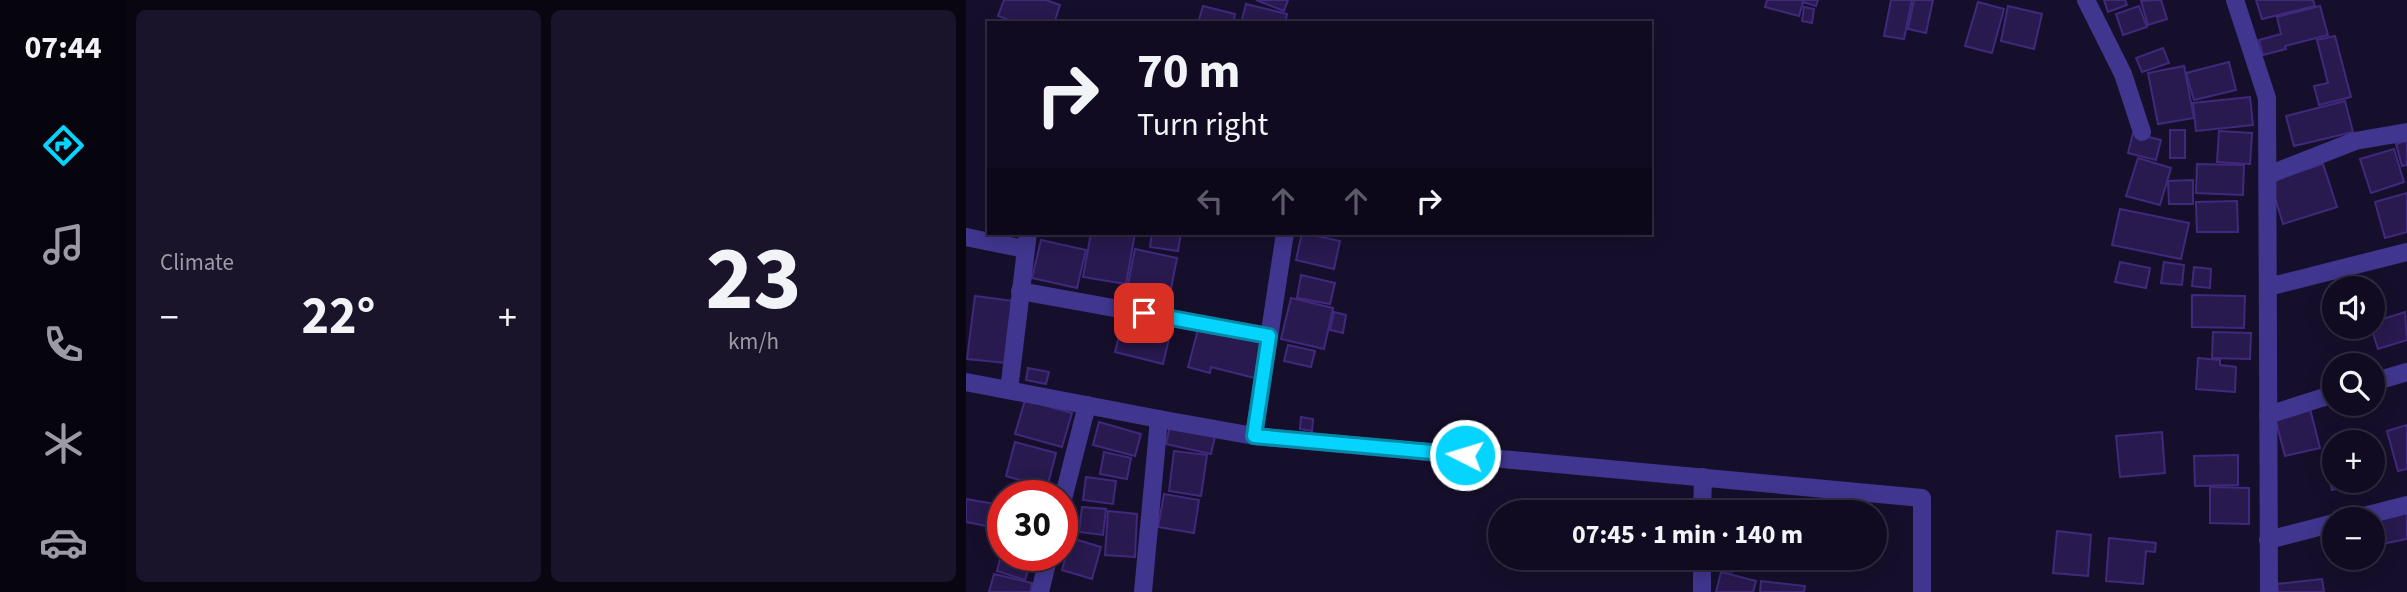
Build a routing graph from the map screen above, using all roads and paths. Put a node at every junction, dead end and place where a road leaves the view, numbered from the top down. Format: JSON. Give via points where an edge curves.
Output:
{"nodes":[{"id":1,"x":2086,"y":0,"type":"edge"},
{"id":2,"x":2235,"y":0,"type":"edge"},
{"id":3,"x":2142,"y":132,"type":"dead end"},
{"id":4,"x":2407,"y":132,"type":"edge"},
{"id":5,"x":2267,"y":175,"type":"junction"},
{"id":6,"x":1284,"y":235,"type":"edge"},
{"id":7,"x":966,"y":237,"type":"edge"},
{"id":8,"x":1027,"y":241,"type":"edge"},
{"id":9,"x":2407,"y":253,"type":"edge"},
{"id":10,"x":2268,"y":287,"type":"junction"},
{"id":11,"x":1020,"y":290,"type":"junction"},
{"id":12,"x":1269,"y":336,"type":"junction"},
{"id":13,"x":2407,"y":372,"type":"edge"},
{"id":14,"x":2385,"y":378,"type":"edge"},
{"id":15,"x":966,"y":382,"type":"edge"},
{"id":16,"x":1009,"y":390,"type":"junction"},
{"id":17,"x":2322,"y":398,"type":"edge"},
{"id":18,"x":1087,"y":405,"type":"junction"},
{"id":19,"x":2268,"y":415,"type":"junction"},
{"id":20,"x":1159,"y":419,"type":"junction"},
{"id":21,"x":1254,"y":436,"type":"junction"},
{"id":22,"x":1703,"y":477,"type":"junction"},
{"id":23,"x":1068,"y":480,"type":"edge"},
{"id":24,"x":1702,"y":500,"type":"edge"},
{"id":25,"x":2407,"y":505,"type":"edge"},
{"id":26,"x":2385,"y":511,"type":"edge"},
{"id":27,"x":2322,"y":526,"type":"edge"},
{"id":28,"x":2268,"y":540,"type":"junction"},
{"id":29,"x":1702,"y":570,"type":"edge"},
{"id":30,"x":1045,"y":571,"type":"edge"},
{"id":31,"x":1040,"y":592,"type":"edge"},
{"id":32,"x":1143,"y":592,"type":"edge"},
{"id":33,"x":1702,"y":592,"type":"edge"},
{"id":34,"x":1922,"y":592,"type":"edge"},
{"id":35,"x":2269,"y":592,"type":"edge"}],
"edges":[{"from":1,"to":3,"type":"street","via":[[2123,74]]},
{"from":2,"to":5,"type":"street","via":[[2267,98]]},
{"from":4,"to":5,"type":"street","via":[[2355,141]]},
{"from":5,"to":10,"type":"street"},
{"from":6,"to":12,"type":"street"},
{"from":7,"to":8,"type":"street"},
{"from":8,"to":11,"type":"street"},
{"from":9,"to":10,"type":"street"},
{"from":10,"to":19,"type":"street"},
{"from":11,"to":12,"type":"street"},
{"from":11,"to":16,"type":"street"},
{"from":12,"to":21,"type":"street"},
{"from":13,"to":14,"type":"street"},
{"from":15,"to":16,"type":"street"},
{"from":16,"to":18,"type":"street"},
{"from":17,"to":19,"type":"street"},
{"from":18,"to":20,"type":"street"},
{"from":18,"to":23,"type":"street"},
{"from":19,"to":28,"type":"street"},
{"from":20,"to":21,"type":"street"},
{"from":20,"to":32,"type":"street"},
{"from":21,"to":22,"type":"street"},
{"from":22,"to":24,"type":"street"},
{"from":22,"to":34,"type":"street","via":[[1922,498]]},
{"from":25,"to":26,"type":"street"},
{"from":27,"to":28,"type":"street"},
{"from":28,"to":35,"type":"street"},
{"from":29,"to":33,"type":"street"},
{"from":30,"to":31,"type":"street"}]}
